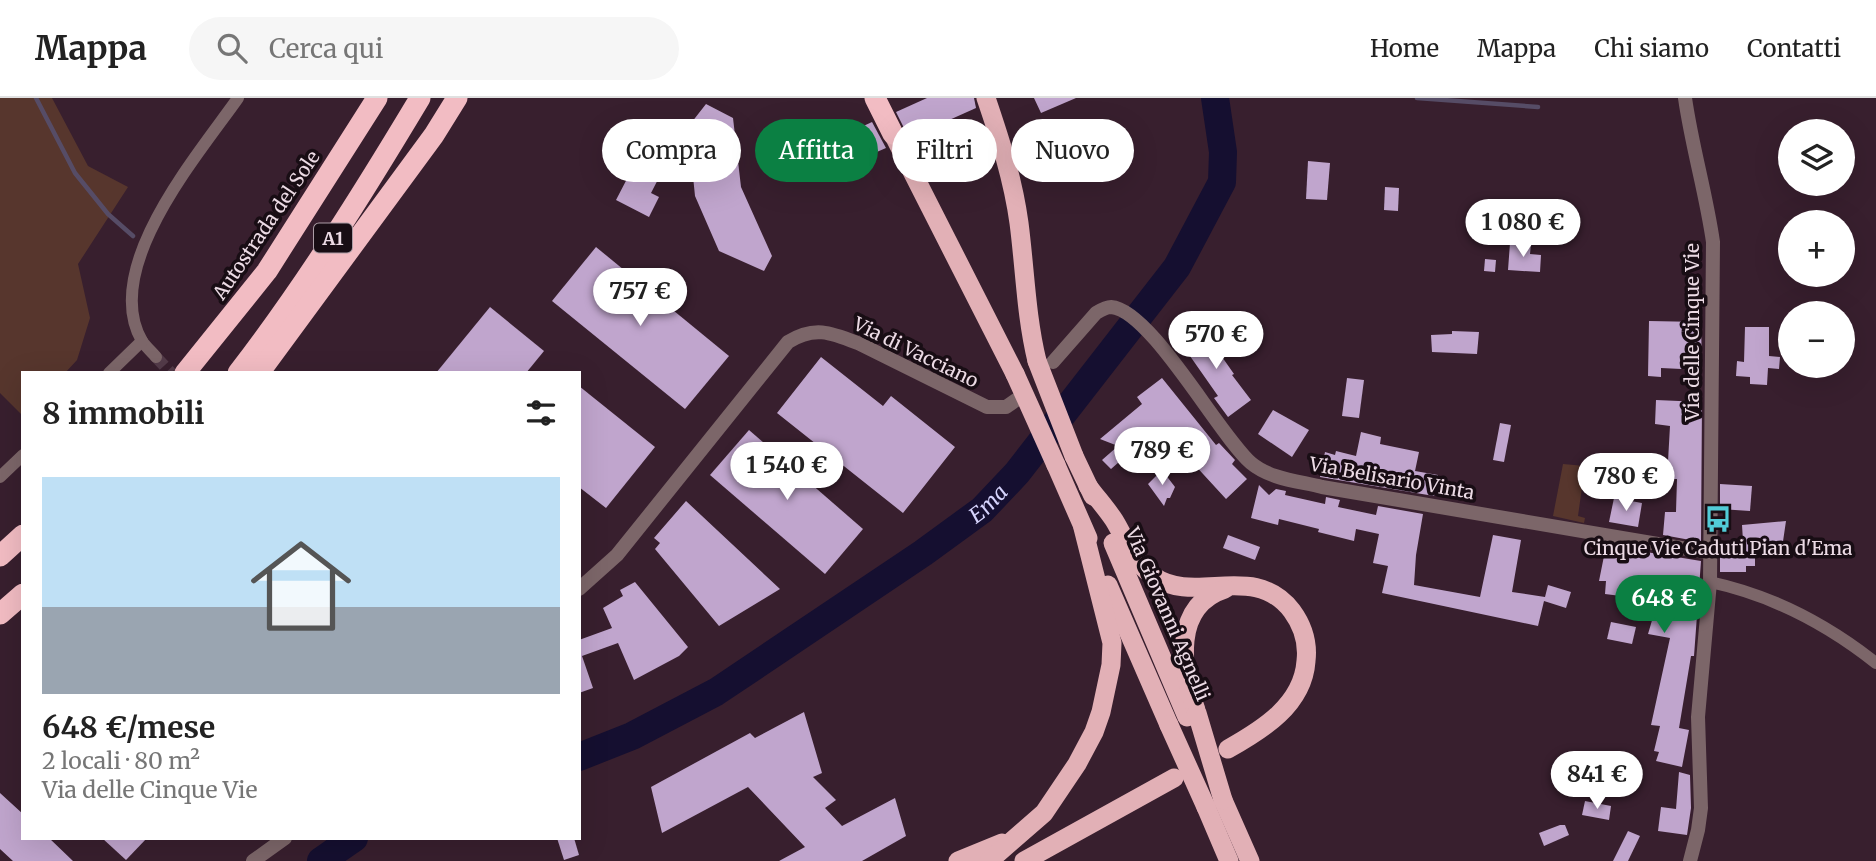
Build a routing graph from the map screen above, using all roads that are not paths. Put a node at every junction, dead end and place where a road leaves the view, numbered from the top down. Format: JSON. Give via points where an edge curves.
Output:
{"nodes":[{"id":1,"x":238,"y":98,"type":"edge"},
{"id":2,"x":377,"y":98,"type":"edge"},
{"id":3,"x":419,"y":98,"type":"edge"},
{"id":4,"x":457,"y":98,"type":"edge"},
{"id":5,"x":876,"y":98,"type":"edge"},
{"id":6,"x":986,"y":98,"type":"edge"},
{"id":7,"x":1685,"y":98,"type":"edge"},
{"id":8,"x":892,"y":132,"type":"edge"},
{"id":9,"x":918,"y":182,"type":"edge"},
{"id":10,"x":142,"y":341,"type":"junction"},
{"id":11,"x":156,"y":357,"type":"tunnel mouth"},
{"id":12,"x":1045,"y":362,"type":"junction"},
{"id":13,"x":111,"y":371,"type":"edge"},
{"id":14,"x":187,"y":371,"type":"edge"},
{"id":15,"x":240,"y":371,"type":"edge"},
{"id":16,"x":260,"y":371,"type":"edge"},
{"id":17,"x":1016,"y":400,"type":"dead end"},
{"id":18,"x":21,"y":457,"type":"edge"},
{"id":19,"x":0,"y":477,"type":"edge"},
{"id":20,"x":1088,"y":486,"type":"junction"},
{"id":21,"x":1083,"y":528,"type":"junction"},
{"id":22,"x":21,"y":537,"type":"edge"},
{"id":23,"x":1711,"y":553,"type":"junction"},
{"id":24,"x":0,"y":556,"type":"edge"},
{"id":25,"x":1710,"y":582,"type":"junction"},
{"id":26,"x":1237,"y":585,"type":"junction"},
{"id":27,"x":581,"y":587,"type":"edge"},
{"id":28,"x":21,"y":596,"type":"edge"},
{"id":29,"x":0,"y":614,"type":"edge"},
{"id":30,"x":1876,"y":663,"type":"edge"},
{"id":31,"x":1185,"y":718,"type":"junction"},
{"id":32,"x":1228,"y":748,"type":"dead end"},
{"id":33,"x":1174,"y":778,"type":"dead end"},
{"id":34,"x":1214,"y":804,"type":"junction"},
{"id":35,"x":1019,"y":836,"type":"junction"},
{"id":36,"x":282,"y":840,"type":"edge"},
{"id":37,"x":253,"y":861,"type":"edge"},
{"id":38,"x":958,"y":861,"type":"edge"},
{"id":39,"x":989,"y":861,"type":"edge"},
{"id":40,"x":1024,"y":861,"type":"edge"},
{"id":41,"x":1229,"y":861,"type":"edge"},
{"id":42,"x":1250,"y":861,"type":"edge"},
{"id":43,"x":1689,"y":861,"type":"edge"}],
"edges":[{"from":1,"to":10,"type":"street","via":[[165,202],[136,264],[133,315]]},
{"from":2,"to":14,"type":"highway","name":"Autostrada del Sole","number":"A1","via":[[267,271]]},
{"from":3,"to":15,"type":"highway","number":"A1","via":[[344,222]]},
{"from":4,"to":16,"type":"highway"},
{"from":5,"to":8,"type":"highway"},
{"from":6,"to":12,"type":"highway","name":"Via Giovanni Agnelli","via":[[1008,162],[1030,329]]},
{"from":7,"to":23,"type":"street","name":"Via delle Cinque Vie","via":[[1713,242]]},
{"from":9,"to":21,"type":"highway","name":"Via Giovanni Agnelli","bridge":true,"via":[[1016,374]]},
{"from":10,"to":11,"type":"street"},
{"from":10,"to":13,"type":"street"},
{"from":12,"to":20,"type":"highway","name":"Via Giovanni Agnelli","bridge":true},
{"from":12,"to":23,"type":"street","name":"Via Belisario Vinta","via":[[1096,313],[1111,307],[1151,334],[1234,444],[1272,475]]},
{"from":17,"to":27,"type":"street","name":"Via di Vacciano","via":[[1006,407],[987,407],[848,340],[816,332],[799,335],[788,342],[617,555]]},
{"from":18,"to":19,"type":"street"},
{"from":20,"to":26,"type":"highway","via":[[1114,520],[1130,553],[1154,577],[1180,587]]},
{"from":20,"to":31,"type":"highway","name":"Via Giovanni Agnelli"},
{"from":21,"to":31,"type":"highway","name":"Via Giovanni Agnelli"},
{"from":21,"to":35,"type":"highway","via":[[1110,634],[1111,666],[1094,732],[1044,813]]},
{"from":22,"to":24,"type":"highway"},
{"from":23,"to":25,"type":"street","name":"Via delle Cinque Vie"},
{"from":25,"to":30,"type":"street","via":[[1804,616],[1835,632]]},
{"from":25,"to":43,"type":"street","name":"Via delle Cinque Vie","via":[[1698,717],[1701,808]]},
{"from":26,"to":31,"type":"highway","via":[[1207,597],[1187,628],[1183,654],[1190,695]]},
{"from":26,"to":32,"type":"highway","via":[[1271,593],[1289,607],[1301,625],[1307,658],[1301,682],[1276,717]]},
{"from":28,"to":29,"type":"highway"},
{"from":31,"to":34,"type":"highway","bridge":true},
{"from":31,"to":34,"type":"highway","name":"Via Giovanni Agnelli","bridge":true},
{"from":33,"to":40,"type":"highway"},
{"from":34,"to":41,"type":"highway","name":"Via Giovanni Agnelli"},
{"from":34,"to":42,"type":"highway","name":"Via Giovanni Agnelli"},
{"from":35,"to":38,"type":"highway"},
{"from":35,"to":39,"type":"highway"},
{"from":36,"to":37,"type":"street"}]}
